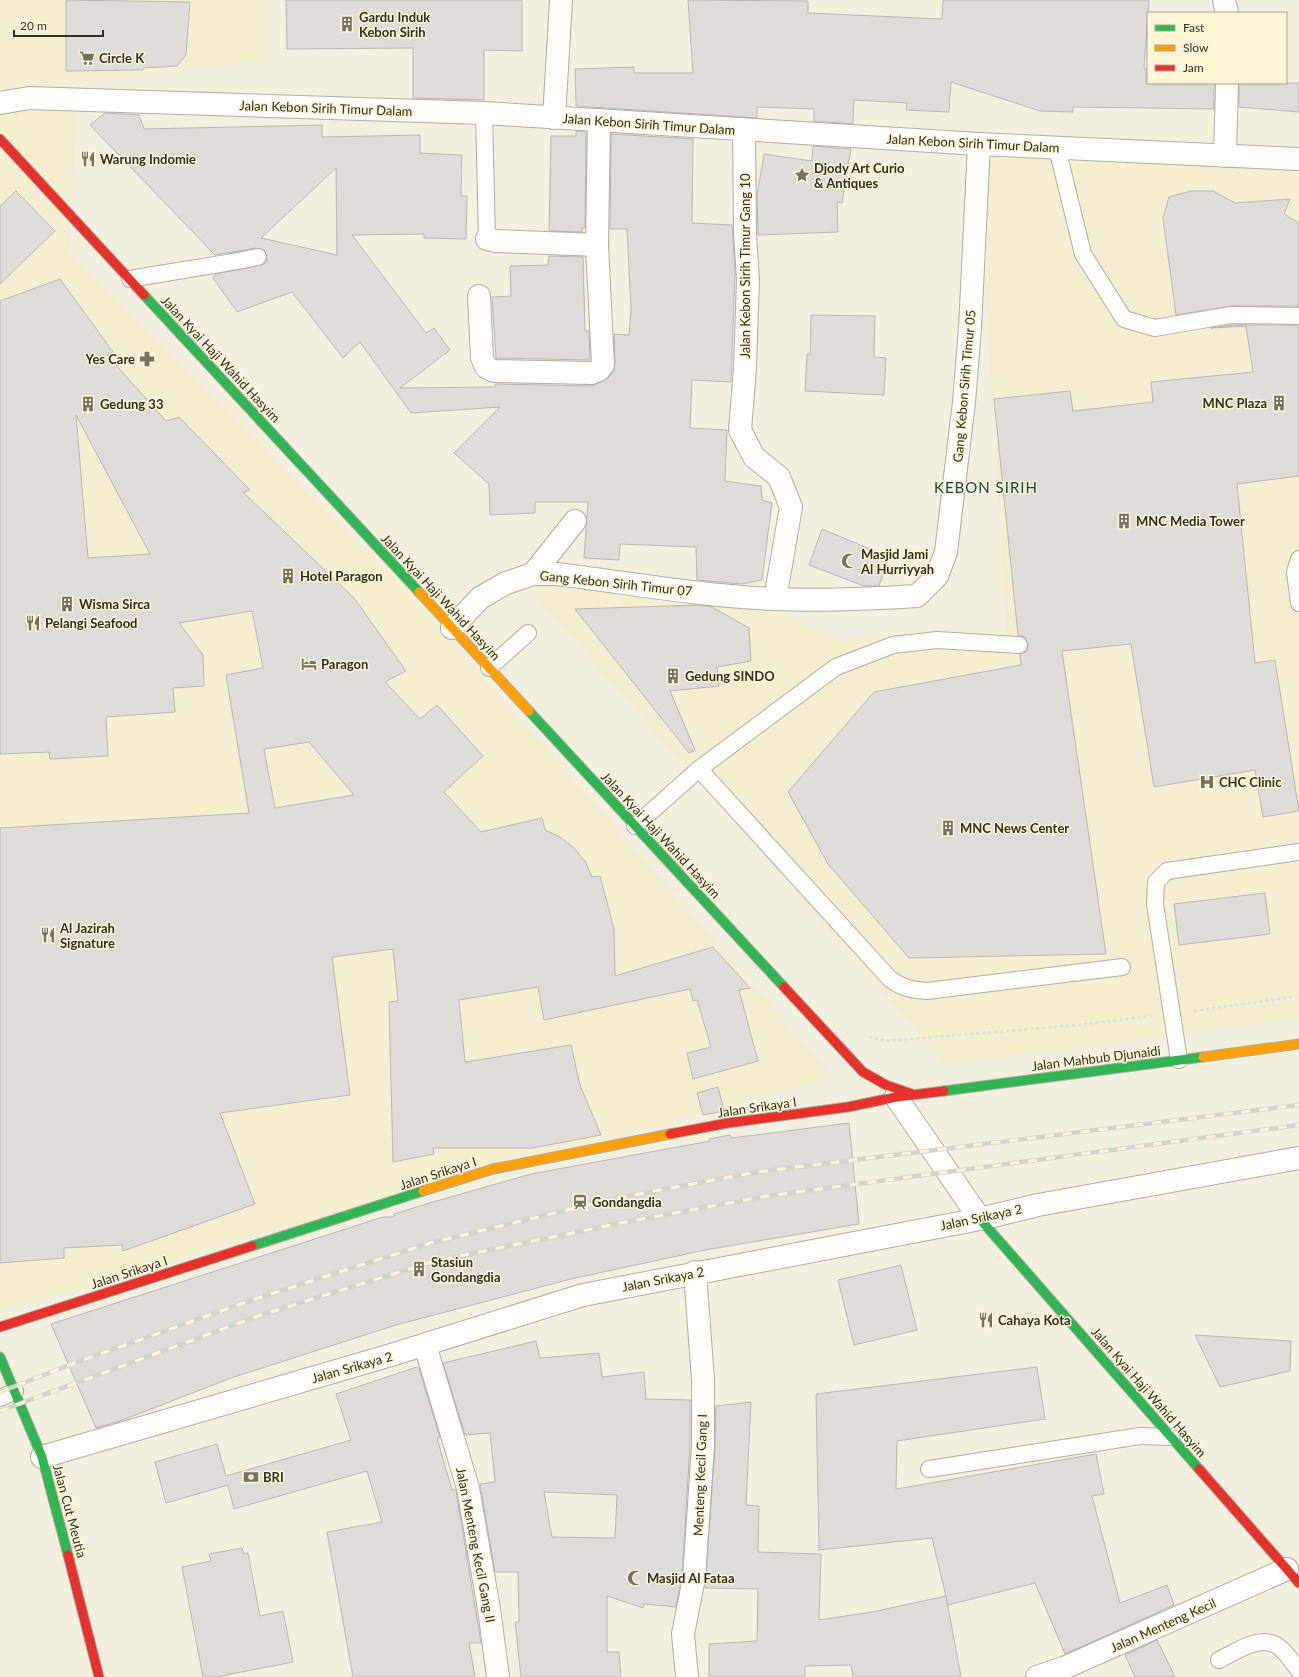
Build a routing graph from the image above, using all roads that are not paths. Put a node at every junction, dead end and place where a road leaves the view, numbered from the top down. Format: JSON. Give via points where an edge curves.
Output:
{"nodes":[{"id":1,"x":560,"y":0,"type":"edge"},
{"id":2,"x":1224,"y":0,"type":"edge"},
{"id":3,"x":1227,"y":12,"type":"edge"},
{"id":4,"x":1227,"y":84,"type":"edge"},
{"id":5,"x":0,"y":103,"type":"edge"},
{"id":6,"x":484,"y":113,"type":"junction"},
{"id":7,"x":554,"y":118,"type":"junction"},
{"id":8,"x":598,"y":120,"type":"junction"},
{"id":9,"x":744,"y":131,"type":"junction"},
{"id":10,"x":0,"y":139,"type":"edge"},
{"id":11,"x":979,"y":144,"type":"junction"},
{"id":12,"x":1057,"y":148,"type":"junction"},
{"id":13,"x":1224,"y":156,"type":"junction"},
{"id":14,"x":1299,"y":159,"type":"edge"},
{"id":15,"x":487,"y":239,"type":"joint"},
{"id":16,"x":597,"y":245,"type":"junction"},
{"id":17,"x":258,"y":257,"type":"dead end"},
{"id":18,"x":130,"y":280,"type":"junction"},
{"id":19,"x":479,"y":296,"type":"dead end"},
{"id":20,"x":1299,"y":316,"type":"edge"},
{"id":21,"x":574,"y":521,"type":"dead end"},
{"id":22,"x":1299,"y":559,"type":"edge"},
{"id":23,"x":533,"y":574,"type":"junction"},
{"id":24,"x":775,"y":599,"type":"junction"},
{"id":25,"x":1299,"y":603,"type":"edge"},
{"id":26,"x":452,"y":628,"type":"junction"},
{"id":27,"x":528,"y":633,"type":"dead end"},
{"id":28,"x":1019,"y":645,"type":"dead end"},
{"id":29,"x":489,"y":668,"type":"junction"},
{"id":30,"x":699,"y":769,"type":"junction"},
{"id":31,"x":635,"y":826,"type":"junction"},
{"id":32,"x":1299,"y":852,"type":"edge"},
{"id":33,"x":1122,"y":967,"type":"dead end"},
{"id":34,"x":1299,"y":1044,"type":"edge"},
{"id":35,"x":1179,"y":1060,"type":"junction"},
{"id":36,"x":863,"y":1072,"type":"junction"},
{"id":37,"x":864,"y":1084,"type":"dead end"},
{"id":38,"x":859,"y":1096,"type":"dead end"},
{"id":39,"x":906,"y":1096,"type":"junction"},
{"id":40,"x":848,"y":1107,"type":"junction"},
{"id":41,"x":1299,"y":1158,"type":"edge"},
{"id":42,"x":980,"y":1218,"type":"junction"},
{"id":43,"x":695,"y":1272,"type":"junction"},
{"id":44,"x":0,"y":1327,"type":"edge"},
{"id":45,"x":425,"y":1345,"type":"junction"},
{"id":46,"x":0,"y":1357,"type":"edge"},
{"id":47,"x":15,"y":1391,"type":"junction"},
{"id":48,"x":0,"y":1398,"type":"edge"},
{"id":49,"x":1171,"y":1437,"type":"junction"},
{"id":50,"x":42,"y":1457,"type":"junction"},
{"id":51,"x":929,"y":1469,"type":"dead end"},
{"id":52,"x":1295,"y":1571,"type":"edge"},
{"id":53,"x":1219,"y":1660,"type":"dead end"},
{"id":54,"x":1298,"y":1668,"type":"edge"},
{"id":55,"x":99,"y":1677,"type":"edge"},
{"id":56,"x":498,"y":1677,"type":"edge"},
{"id":57,"x":687,"y":1677,"type":"edge"},
{"id":58,"x":1037,"y":1677,"type":"edge"}],
"edges":[{"from":1,"to":7,"type":"street"},
{"from":2,"to":3,"type":"street"},
{"from":4,"to":13,"type":"street"},
{"from":5,"to":6,"type":"street","name":"Jalan Kebon Sirih Timur Dalam","via":[[29,98]]},
{"from":6,"to":7,"type":"street","name":"Jalan Kebon Sirih Timur Dalam"},
{"from":6,"to":15,"type":"lane"},
{"from":7,"to":8,"type":"street","name":"Jalan Kebon Sirih Timur Dalam"},
{"from":8,"to":9,"type":"street","name":"Jalan Kebon Sirih Timur Dalam"},
{"from":8,"to":16,"type":"street"},
{"from":9,"to":11,"type":"street","name":"Jalan Kebon Sirih Timur Dalam"},
{"from":9,"to":24,"type":"street","name":"Jalan Kebon Sirih Timur Gang 10","via":[[748,280],[740,430],[754,457],[779,477],[791,507]]},
{"from":10,"to":18,"type":"street","name":"Jalan Kyai Haji Wahid Hasyim"},
{"from":11,"to":12,"type":"street","name":"Jalan Kebon Sirih Timur Dalam"},
{"from":11,"to":24,"type":"street","name":"Gang Kebon Sirih Timur 05","via":[[964,402],[946,552],[937,576],[917,596]]},
{"from":12,"to":13,"type":"street","name":"Jalan Kebon Sirih Timur Dalam"},
{"from":12,"to":20,"type":"lane","via":[[1083,254],[1124,319],[1155,328],[1231,315]]},
{"from":13,"to":14,"type":"street","name":"Jalan Kebon Sirih Timur Dalam"},
{"from":15,"to":16,"type":"street"},
{"from":16,"to":19,"type":"street","via":[[603,365],[600,370],[494,371],[486,367],[482,358]]},
{"from":17,"to":18,"type":"lane"},
{"from":18,"to":26,"type":"street","name":"Jalan Kyai Haji Wahid Hasyim"},
{"from":21,"to":23,"type":"street"},
{"from":22,"to":25,"type":"lane","via":[[1294,572]]},
{"from":23,"to":24,"type":"street","name":"Gang Kebon Sirih Timur 07","via":[[557,574],[716,595]]},
{"from":23,"to":26,"type":"street","name":"Gang Kebon Sirih Timur 07","via":[[506,583],[480,598]]},
{"from":26,"to":29,"type":"street","name":"Jalan Kyai Haji Wahid Hasyim"},
{"from":27,"to":29,"type":"lane"},
{"from":28,"to":30,"type":"lane","via":[[937,640],[893,645],[836,667]]},
{"from":29,"to":31,"type":"street","name":"Jalan Kyai Haji Wahid Hasyim"},
{"from":30,"to":31,"type":"lane"},
{"from":30,"to":33,"type":"lane","via":[[890,980],[900,986],[927,991]]},
{"from":31,"to":36,"type":"street","name":"Jalan Kyai Haji Wahid Hasyim"},
{"from":32,"to":35,"type":"lane","via":[[1167,871],[1156,882],[1155,904]]},
{"from":34,"to":35,"type":"street","name":"Jalan Mahbub Djunaidi"},
{"from":35,"to":39,"type":"street","name":"Jalan Mahbub Djunaidi"},
{"from":36,"to":37,"type":"street"},
{"from":36,"to":39,"type":"street","name":"Jalan Kyai Haji Wahid Hasyim"},
{"from":38,"to":40,"type":"street"},
{"from":39,"to":40,"type":"street","name":"Jalan Srikaya I"},
{"from":39,"to":42,"type":"street"},
{"from":40,"to":44,"type":"street","name":"Jalan Srikaya I","via":[[728,1123],[493,1169]]},
{"from":41,"to":42,"type":"street","name":"Jalan Srikaya 2","via":[[1038,1205]]},
{"from":42,"to":43,"type":"street","name":"Jalan Srikaya 2"},
{"from":42,"to":49,"type":"street","name":"Jalan Kyai Haji Wahid Hasyim"},
{"from":43,"to":45,"type":"street","name":"Jalan Srikaya 2","via":[[583,1295]]},
{"from":43,"to":57,"type":"street","name":"Menteng Kecil Gang I","via":[[703,1380],[703,1446],[695,1570],[683,1634]]},
{"from":45,"to":50,"type":"street","name":"Jalan Srikaya 2"},
{"from":45,"to":56,"type":"street","name":"Jalan Menteng Kecil Gang II","via":[[468,1488]]},
{"from":46,"to":47,"type":"street","name":"Jalan Cut Meutia"},
{"from":47,"to":48,"type":"lane"},
{"from":47,"to":50,"type":"street","name":"Jalan Cut Meutia"},
{"from":49,"to":51,"type":"lane","via":[[1140,1436]]},
{"from":49,"to":52,"type":"street","name":"Jalan Kyai Haji Wahid Hasyim"},
{"from":50,"to":55,"type":"street","name":"Jalan Cut Meutia"},
{"from":52,"to":58,"type":"street","name":"Jalan Menteng Kecil"},
{"from":53,"to":54,"type":"lane","via":[[1263,1641],[1279,1646]]}]}
